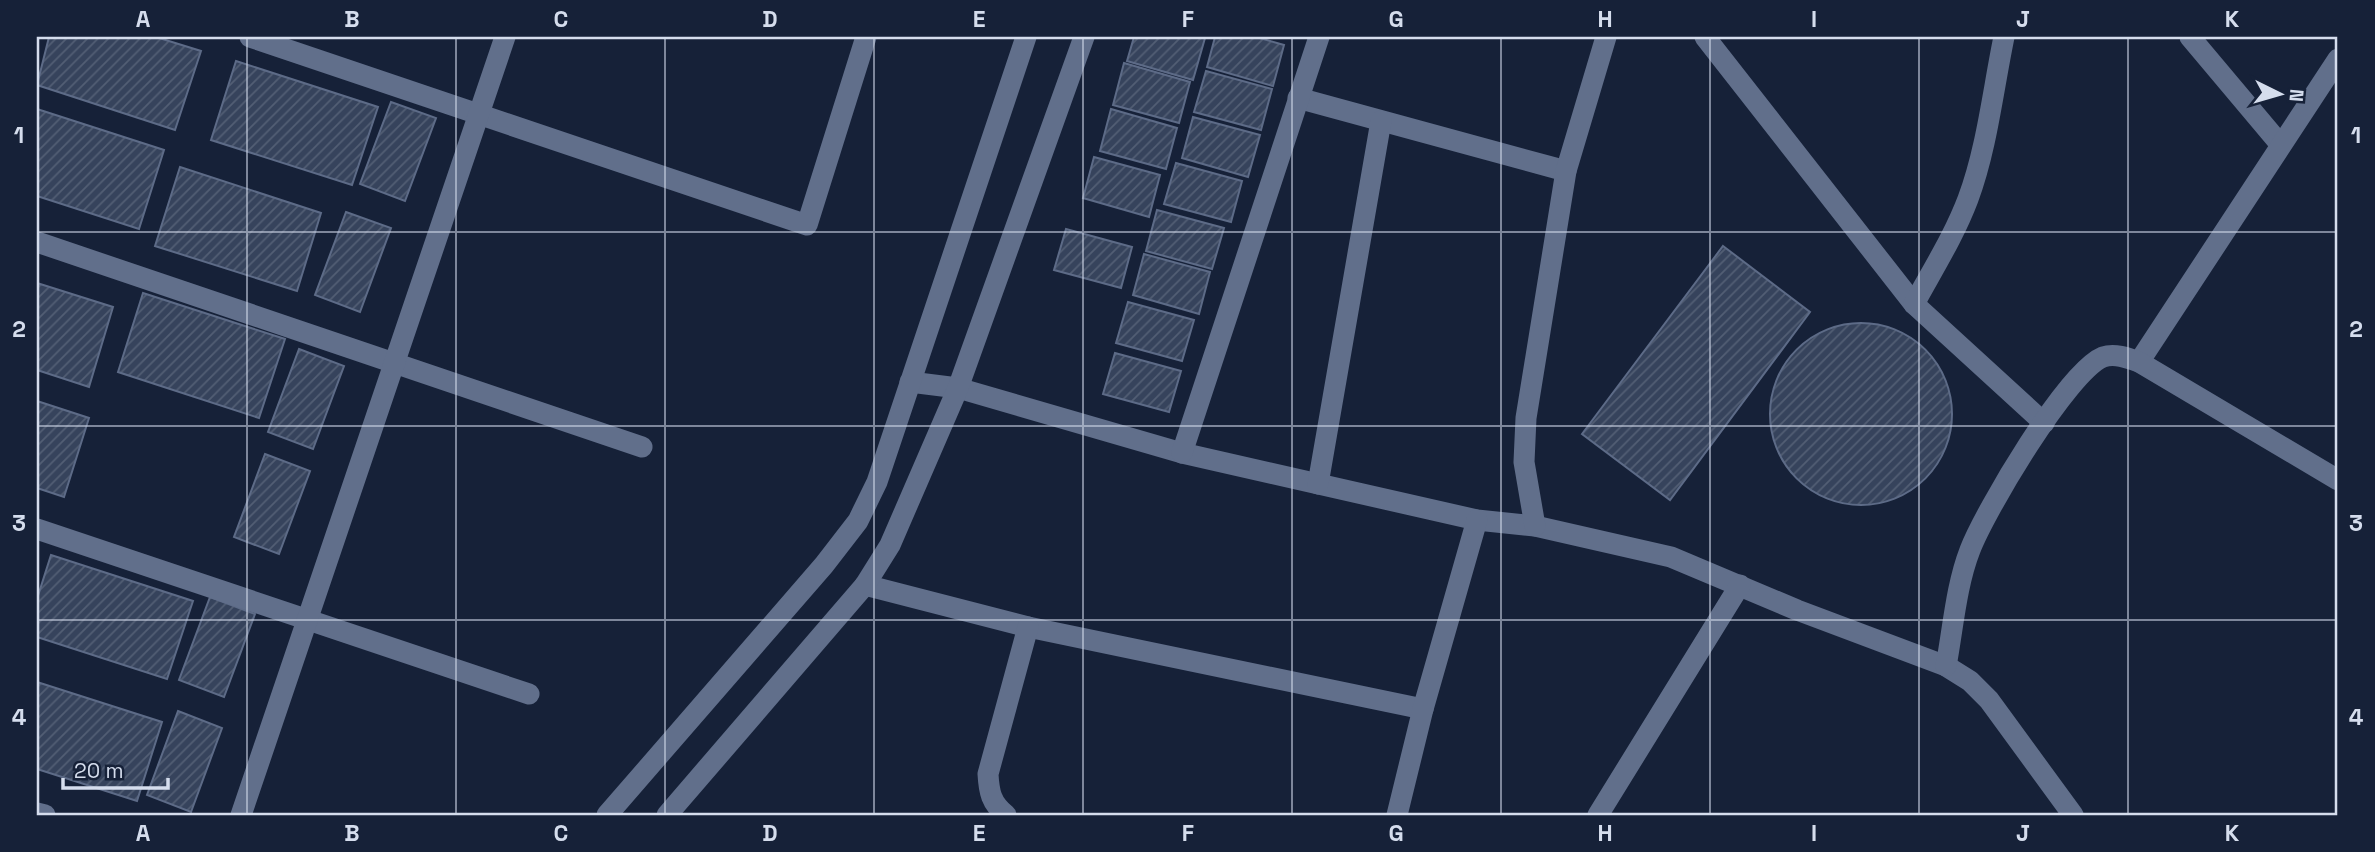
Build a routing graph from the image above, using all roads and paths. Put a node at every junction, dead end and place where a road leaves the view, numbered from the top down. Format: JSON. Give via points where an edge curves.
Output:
{"nodes":[{"id":1,"x":250,"y":37,"type":"edge"},
{"id":2,"x":505,"y":37,"type":"edge"},
{"id":3,"x":866,"y":37,"type":"edge"},
{"id":4,"x":1026,"y":37,"type":"edge"},
{"id":5,"x":1084,"y":37,"type":"edge"},
{"id":6,"x":1319,"y":37,"type":"edge"},
{"id":7,"x":1606,"y":37,"type":"edge"},
{"id":8,"x":1705,"y":37,"type":"edge"},
{"id":9,"x":2004,"y":37,"type":"edge"},
{"id":10,"x":2190,"y":37,"type":"edge"},
{"id":11,"x":2338,"y":59,"type":"edge"},
{"id":12,"x":1297,"y":98,"type":"junction"},
{"id":13,"x":478,"y":114,"type":"junction"},
{"id":14,"x":1381,"y":121,"type":"junction"},
{"id":15,"x":2280,"y":144,"type":"junction"},
{"id":16,"x":1566,"y":171,"type":"junction"},
{"id":17,"x":37,"y":242,"type":"edge"},
{"id":18,"x":1914,"y":304,"type":"junction"},
{"id":19,"x":392,"y":362,"type":"junction"},
{"id":20,"x":2139,"y":362,"type":"junction"},
{"id":21,"x":910,"y":383,"type":"junction"},
{"id":22,"x":958,"y":388,"type":"junction"},
{"id":23,"x":2044,"y":423,"type":"junction"},
{"id":24,"x":642,"y":447,"type":"dead end"},
{"id":25,"x":1182,"y":453,"type":"junction"},
{"id":26,"x":2338,"y":480,"type":"edge"},
{"id":27,"x":1318,"y":484,"type":"junction"},
{"id":28,"x":1477,"y":520,"type":"junction"},
{"id":29,"x":1535,"y":526,"type":"junction"},
{"id":30,"x":37,"y":529,"type":"edge"},
{"id":31,"x":865,"y":585,"type":"junction"},
{"id":32,"x":1740,"y":585,"type":"junction"},
{"id":33,"x":309,"y":621,"type":"junction"},
{"id":34,"x":1028,"y":627,"type":"junction"},
{"id":35,"x":1946,"y":666,"type":"junction"},
{"id":36,"x":529,"y":694,"type":"dead end"},
{"id":37,"x":1423,"y":709,"type":"junction"},
{"id":38,"x":37,"y":813,"type":"edge"},
{"id":39,"x":45,"y":815,"type":"edge"},
{"id":40,"x":241,"y":815,"type":"edge"},
{"id":41,"x":607,"y":815,"type":"edge"},
{"id":42,"x":667,"y":815,"type":"edge"},
{"id":43,"x":1006,"y":815,"type":"edge"},
{"id":44,"x":1397,"y":815,"type":"edge"},
{"id":45,"x":1598,"y":815,"type":"edge"},
{"id":46,"x":2073,"y":815,"type":"edge"}],
"edges":[{"from":1,"to":13,"type":"street"},
{"from":2,"to":13,"type":"street"},
{"from":3,"to":13,"type":"street","via":[[807,225]]},
{"from":4,"to":21,"type":"street"},
{"from":5,"to":22,"type":"street"},
{"from":6,"to":12,"type":"street"},
{"from":7,"to":16,"type":"street"},
{"from":8,"to":18,"type":"street"},
{"from":9,"to":18,"type":"street","via":[[1969,196]]},
{"from":10,"to":15,"type":"street"},
{"from":11,"to":15,"type":"street"},
{"from":12,"to":14,"type":"street"},
{"from":12,"to":25,"type":"street"},
{"from":13,"to":19,"type":"street"},
{"from":14,"to":16,"type":"street"},
{"from":14,"to":27,"type":"street"},
{"from":15,"to":20,"type":"street"},
{"from":16,"to":29,"type":"street","via":[[1526,418],[1524,462]]},
{"from":17,"to":19,"type":"street"},
{"from":18,"to":23,"type":"street"},
{"from":19,"to":24,"type":"street"},
{"from":19,"to":33,"type":"street"},
{"from":20,"to":23,"type":"street","via":[[2104,356],[2087,367]]},
{"from":20,"to":26,"type":"street"},
{"from":21,"to":22,"type":"street"},
{"from":21,"to":41,"type":"street","via":[[877,482],[858,521]]},
{"from":22,"to":25,"type":"street"},
{"from":22,"to":31,"type":"street","via":[[890,545]]},
{"from":23,"to":35,"type":"street","via":[[1991,505],[1969,552]]},
{"from":25,"to":27,"type":"street"},
{"from":27,"to":28,"type":"street"},
{"from":28,"to":29,"type":"street"},
{"from":28,"to":37,"type":"street"},
{"from":29,"to":32,"type":"street","via":[[1671,557]]},
{"from":30,"to":33,"type":"street"},
{"from":31,"to":34,"type":"street"},
{"from":31,"to":42,"type":"street"},
{"from":32,"to":35,"type":"street"},
{"from":32,"to":45,"type":"street"},
{"from":33,"to":36,"type":"street"},
{"from":33,"to":40,"type":"street"},
{"from":34,"to":37,"type":"street"},
{"from":34,"to":43,"type":"street","via":[[988,774],[989,794]]},
{"from":35,"to":46,"type":"street","via":[[1989,699]]},
{"from":37,"to":44,"type":"street"},
{"from":38,"to":39,"type":"street"}]}
